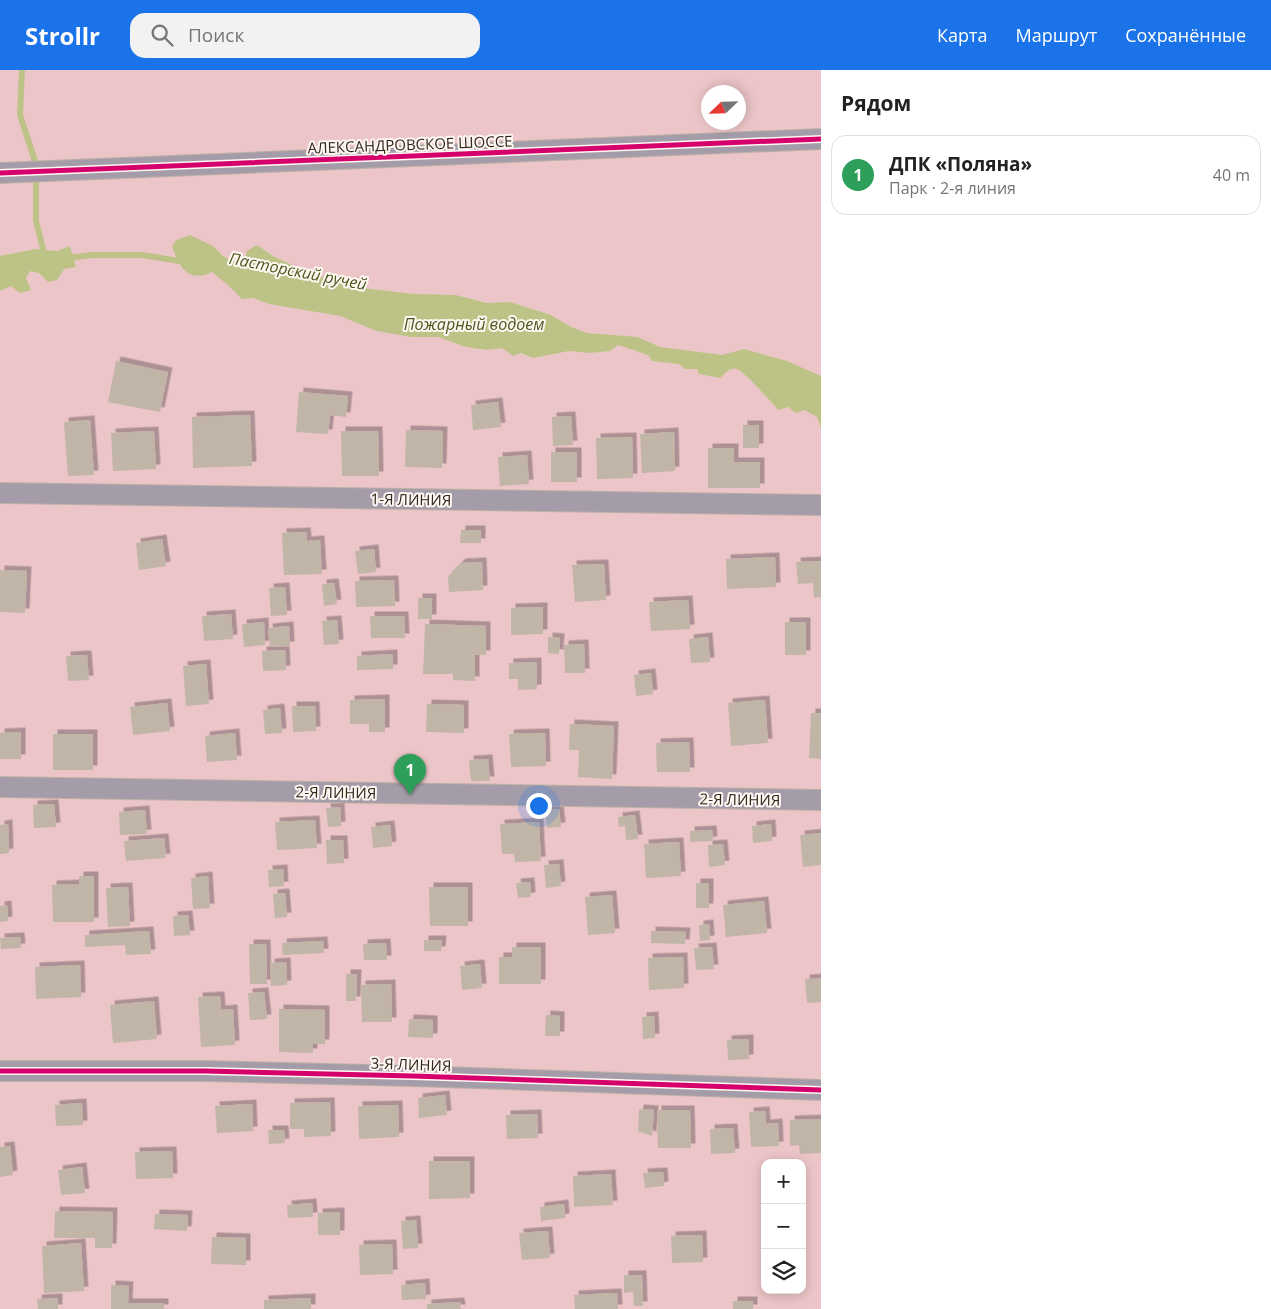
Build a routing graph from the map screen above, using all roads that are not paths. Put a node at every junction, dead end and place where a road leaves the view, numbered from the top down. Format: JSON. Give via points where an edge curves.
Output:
{"nodes":[{"id":1,"x":821,"y":139,"type":"edge"},
{"id":2,"x":0,"y":173,"type":"edge"},
{"id":3,"x":0,"y":493,"type":"edge"},
{"id":4,"x":821,"y":505,"type":"edge"},
{"id":5,"x":0,"y":787,"type":"edge"},
{"id":6,"x":821,"y":800,"type":"edge"},
{"id":7,"x":0,"y":1071,"type":"edge"},
{"id":8,"x":821,"y":1090,"type":"edge"}],
"edges":[{"from":1,"to":2,"type":"street","name":"АЛЕКСАНДРОВСКОЕ ШОССЕ"},
{"from":3,"to":4,"type":"street","name":"1-Я ЛИНИЯ"},
{"from":5,"to":6,"type":"street","name":"2-Я ЛИНИЯ"},
{"from":7,"to":8,"type":"street","name":"3-Я ЛИНИЯ","via":[[205,1071]]}]}
